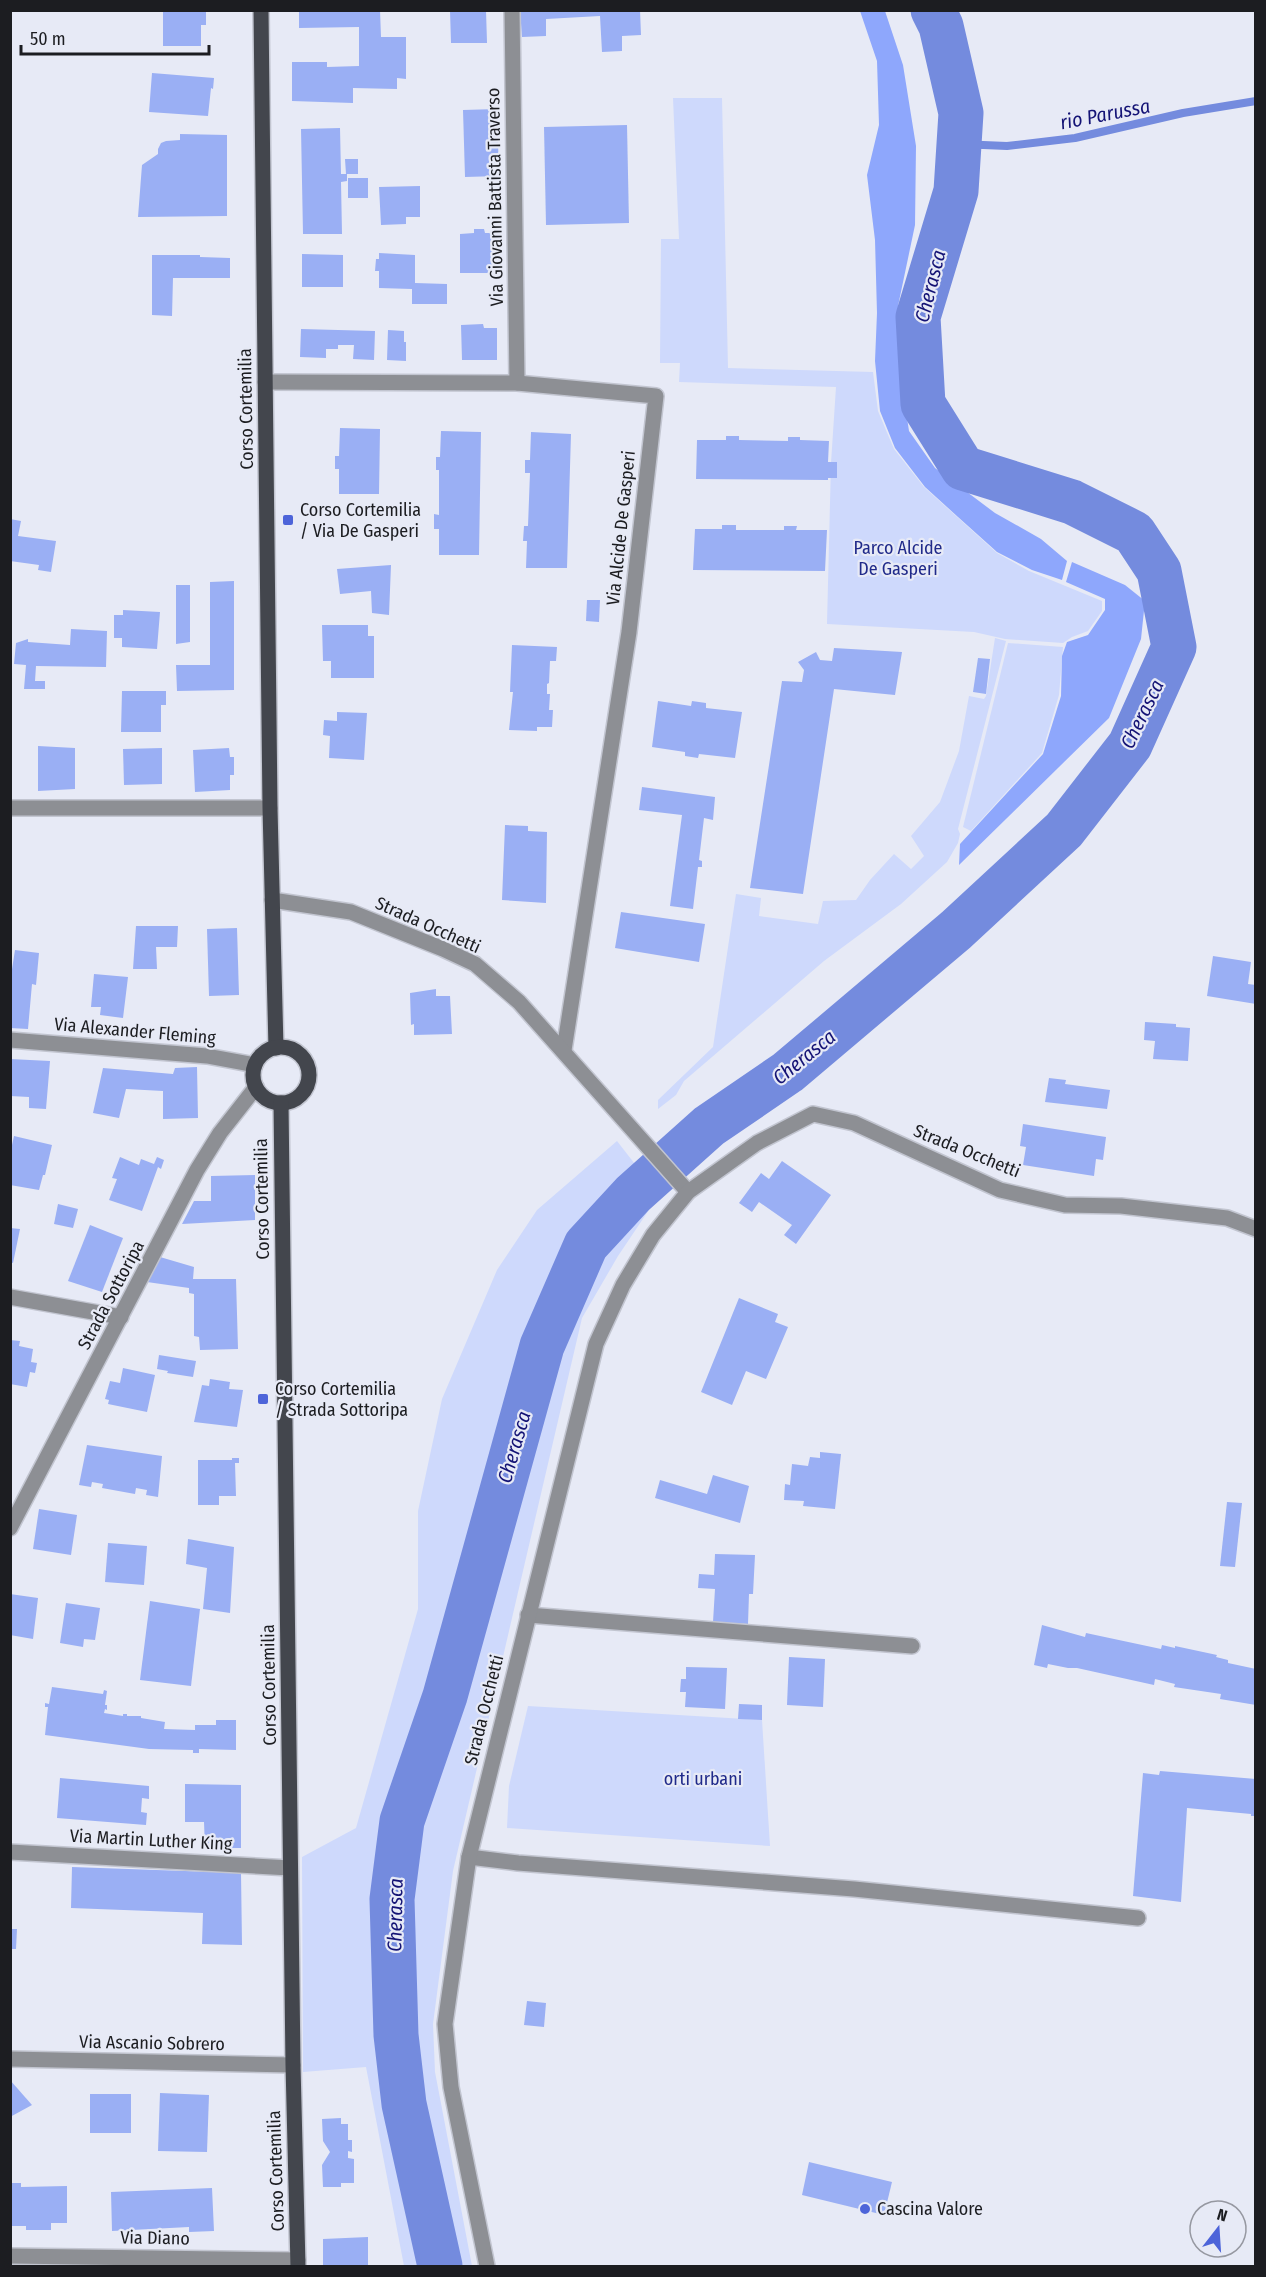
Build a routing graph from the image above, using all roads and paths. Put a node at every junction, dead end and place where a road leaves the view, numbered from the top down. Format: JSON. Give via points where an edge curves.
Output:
{"nodes":[{"id":1,"x":261,"y":10,"type":"edge"},
{"id":2,"x":512,"y":10,"type":"edge"},
{"id":3,"x":265,"y":382,"type":"junction"},
{"id":4,"x":517,"y":383,"type":"junction"},
{"id":5,"x":10,"y":808,"type":"edge"},
{"id":6,"x":270,"y":808,"type":"junction"},
{"id":7,"x":272,"y":900,"type":"junction"},
{"id":8,"x":10,"y":1040,"type":"edge"},
{"id":9,"x":276,"y":1048,"type":"junction"},
{"id":10,"x":564,"y":1050,"type":"junction"},
{"id":11,"x":255,"y":1065,"type":"junction"},
{"id":12,"x":256,"y":1087,"type":"junction"},
{"id":13,"x":281,"y":1103,"type":"junction"},
{"id":14,"x":688,"y":1192,"type":"junction"},
{"id":15,"x":1256,"y":1229,"type":"edge"},
{"id":16,"x":10,"y":1297,"type":"edge"},
{"id":17,"x":121,"y":1317,"type":"junction"},
{"id":18,"x":10,"y":1528,"type":"edge"},
{"id":19,"x":528,"y":1615,"type":"junction"},
{"id":20,"x":912,"y":1646,"type":"dead end"},
{"id":21,"x":10,"y":1852,"type":"edge"},
{"id":22,"x":469,"y":1857,"type":"junction"},
{"id":23,"x":290,"y":1868,"type":"junction"},
{"id":24,"x":1138,"y":1918,"type":"dead end"},
{"id":25,"x":10,"y":2059,"type":"edge"},
{"id":26,"x":293,"y":2065,"type":"junction"},
{"id":27,"x":10,"y":2256,"type":"edge"},
{"id":28,"x":298,"y":2263,"type":"edge"},
{"id":29,"x":487,"y":2266,"type":"edge"}],
"edges":[{"from":1,"to":3,"type":"main road","name":"Corso Cortemilia"},
{"from":2,"to":4,"type":"street","name":"Via Giovanni Battista Traverso"},
{"from":3,"to":4,"type":"street","name":"Via Alcide De Gasperi"},
{"from":3,"to":6,"type":"main road","name":"Corso Cortemilia"},
{"from":4,"to":10,"type":"street","name":"Via Alcide De Gasperi","via":[[656,396],[629,632]]},
{"from":5,"to":6,"type":"street"},
{"from":6,"to":7,"type":"main road","name":"Corso Cortemilia"},
{"from":7,"to":9,"type":"main road","name":"Corso Cortemilia"},
{"from":7,"to":10,"type":"street","name":"Strada Occhetti","via":[[351,912],[475,964],[519,1002]]},
{"from":8,"to":11,"type":"street","name":"Via Alexander Fleming","via":[[207,1056]]},
{"from":9,"to":11,"type":"main road","via":[[265,1052]]},
{"from":9,"to":13,"type":"main road","via":[[290,1048],[301,1055],[309,1071],[309,1081],[301,1095]]},
{"from":10,"to":14,"type":"street","name":"Strada Occhetti"},
{"from":11,"to":12,"type":"main road"},
{"from":12,"to":13,"type":"main road","via":[[272,1101]]},
{"from":12,"to":17,"type":"street","name":"Strada Sottoripa","via":[[197,1170]]},
{"from":13,"to":23,"type":"main road","name":"Corso Cortemilia"},
{"from":14,"to":15,"type":"street","name":"Strada Occhetti","via":[[757,1143],[813,1114],[854,1123],[1000,1190],[1065,1205],[1120,1206],[1227,1218]]},
{"from":14,"to":19,"type":"street","name":"Strada Occhetti","via":[[653,1235],[623,1285],[596,1344]]},
{"from":16,"to":17,"type":"street"},
{"from":17,"to":18,"type":"street","name":"Strada Sottoripa"},
{"from":19,"to":20,"type":"street"},
{"from":19,"to":22,"type":"street","name":"Strada Occhetti"},
{"from":21,"to":23,"type":"street","name":"Via Martin Luther King"},
{"from":22,"to":24,"type":"street","via":[[854,1889]]},
{"from":22,"to":29,"type":"street","name":"Strada Occhetti","via":[[445,2024],[451,2087]]},
{"from":23,"to":26,"type":"main road","name":"Corso Cortemilia"},
{"from":25,"to":26,"type":"street","name":"Via Ascanio Sobrero"},
{"from":26,"to":28,"type":"main road","name":"Corso Cortemilia"},
{"from":27,"to":28,"type":"street","name":"Via Diano"}]}
